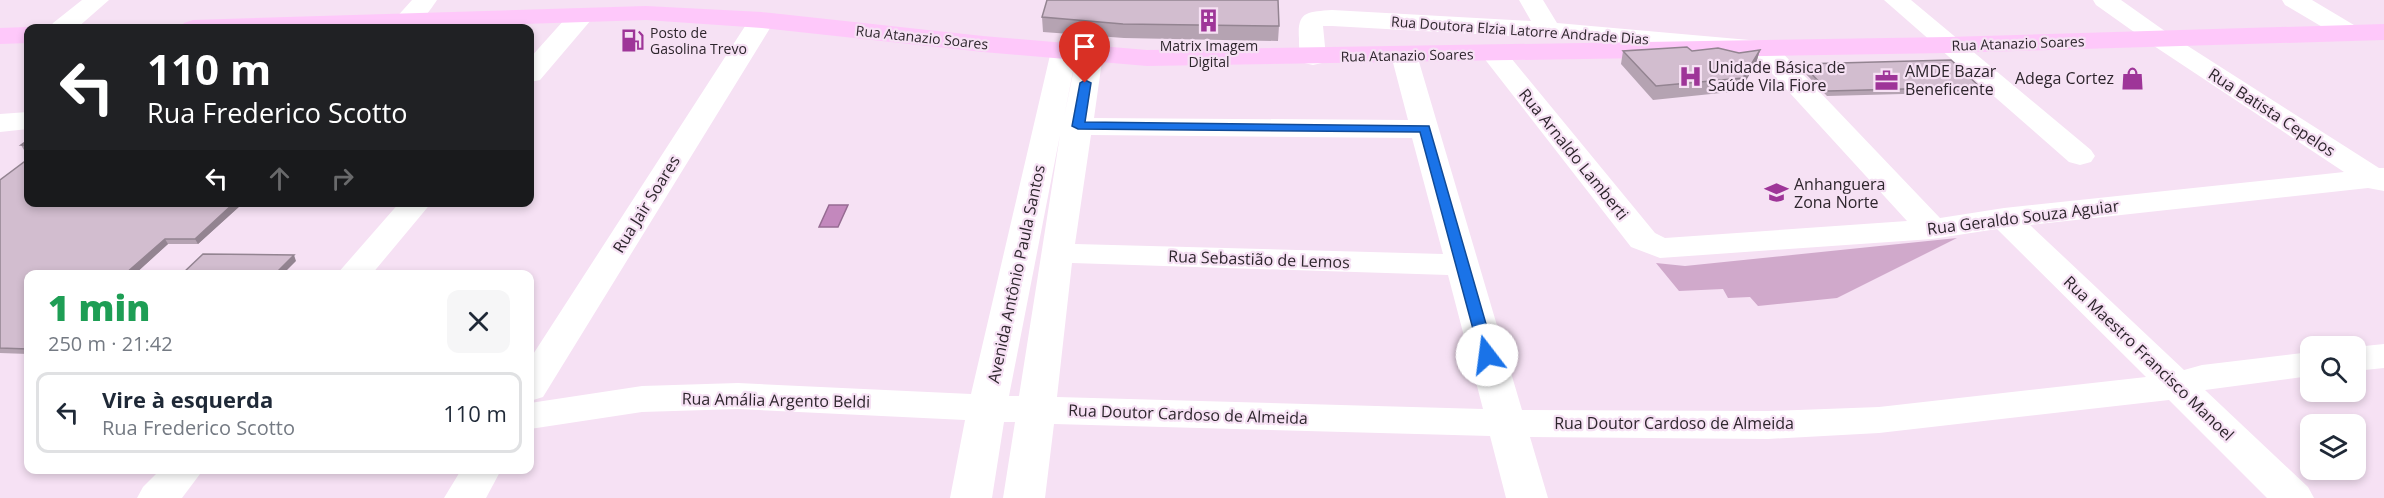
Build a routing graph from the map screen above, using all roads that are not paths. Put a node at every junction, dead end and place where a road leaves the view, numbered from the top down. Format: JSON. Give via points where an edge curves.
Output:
{"nodes":[{"id":1,"x":97,"y":0,"type":"edge"},
{"id":2,"x":425,"y":0,"type":"edge"},
{"id":3,"x":1531,"y":0,"type":"edge"},
{"id":4,"x":1896,"y":0,"type":"edge"},
{"id":5,"x":2105,"y":0,"type":"edge"},
{"id":6,"x":2294,"y":0,"type":"edge"},
{"id":7,"x":582,"y":15,"type":"junction"},
{"id":8,"x":407,"y":20,"type":"junction"},
{"id":9,"x":762,"y":20,"type":"junction"},
{"id":10,"x":67,"y":24,"type":"edge"},
{"id":11,"x":300,"y":24,"type":"edge"},
{"id":12,"x":1549,"y":30,"type":"junction"},
{"id":13,"x":2384,"y":32,"type":"edge"},
{"id":14,"x":2350,"y":33,"type":"junction"},
{"id":15,"x":24,"y":35,"type":"edge"},
{"id":16,"x":0,"y":36,"type":"edge"},
{"id":17,"x":2160,"y":39,"type":"junction"},
{"id":18,"x":1648,"y":43,"type":"junction"},
{"id":19,"x":1948,"y":45,"type":"junction"},
{"id":20,"x":2384,"y":46,"type":"edge"},
{"id":21,"x":1763,"y":48,"type":"junction"},
{"id":22,"x":1077,"y":53,"type":"junction"},
{"id":23,"x":1492,"y":53,"type":"junction"},
{"id":24,"x":1404,"y":55,"type":"junction"},
{"id":25,"x":1313,"y":57,"type":"junction"},
{"id":26,"x":534,"y":69,"type":"edge"},
{"id":27,"x":24,"y":121,"type":"edge"},
{"id":28,"x":0,"y":123,"type":"edge"},
{"id":29,"x":1063,"y":126,"type":"junction"},
{"id":30,"x":1425,"y":129,"type":"junction"},
{"id":31,"x":2080,"y":156,"type":"dead end"},
{"id":32,"x":2380,"y":180,"type":"edge"},
{"id":33,"x":413,"y":207,"type":"edge"},
{"id":34,"x":2004,"y":218,"type":"junction"},
{"id":35,"x":1932,"y":229,"type":"junction"},
{"id":36,"x":1660,"y":248,"type":"joint"},
{"id":37,"x":1057,"y":253,"type":"junction"},
{"id":38,"x":1462,"y":265,"type":"junction"},
{"id":39,"x":358,"y":270,"type":"edge"},
{"id":40,"x":2384,"y":356,"type":"edge"},
{"id":41,"x":2366,"y":358,"type":"edge"},
{"id":42,"x":2300,"y":365,"type":"edge"},
{"id":43,"x":534,"y":382,"type":"edge"},
{"id":44,"x":2178,"y":386,"type":"junction"},
{"id":45,"x":987,"y":408,"type":"junction"},
{"id":46,"x":1034,"y":410,"type":"junction"},
{"id":47,"x":534,"y":415,"type":"edge"},
{"id":48,"x":1506,"y":423,"type":"junction"},
{"id":49,"x":179,"y":474,"type":"edge"},
{"id":50,"x":479,"y":474,"type":"edge"},
{"id":51,"x":158,"y":498,"type":"edge"},
{"id":52,"x":465,"y":498,"type":"edge"},
{"id":53,"x":971,"y":498,"type":"edge"},
{"id":54,"x":1024,"y":498,"type":"edge"},
{"id":55,"x":1527,"y":498,"type":"edge"},
{"id":56,"x":2293,"y":498,"type":"edge"}],
"edges":[{"from":1,"to":10,"type":"street"},
{"from":2,"to":8,"type":"street"},
{"from":3,"to":12,"type":"street"},
{"from":4,"to":19,"type":"street"},
{"from":5,"to":17,"type":"street","name":"Rua Batista Cepelos"},
{"from":6,"to":14,"type":"street"},
{"from":7,"to":8,"type":"main road","name":"Rua Atanazio Soares"},
{"from":7,"to":9,"type":"main road","name":"Rua Atanazio Soares","via":[[656,14]]},
{"from":7,"to":26,"type":"street"},
{"from":8,"to":11,"type":"main road","name":"Rua Atanazio Soares"},
{"from":9,"to":22,"type":"main road","name":"Rua Atanazio Soares"},
{"from":9,"to":43,"type":"street","name":"Rua Jair Soares"},
{"from":12,"to":18,"type":"street","name":"Rua Doutora Elzia Latorre Andrade Dias"},
{"from":12,"to":25,"type":"street","name":"Rua Doutora Elzia Latorre Andrade Dias","via":[[1318,19],[1311,23]]},
{"from":13,"to":14,"type":"main road","name":"Rua Atanazio Soares"},
{"from":14,"to":17,"type":"main road","name":"Rua Atanazio Soares"},
{"from":14,"to":20,"type":"main road"},
{"from":15,"to":16,"type":"main road"},
{"from":17,"to":19,"type":"main road","name":"Rua Atanazio Soares"},
{"from":17,"to":32,"type":"street","name":"Rua Batista Cepelos"},
{"from":18,"to":21,"type":"main road","name":"Rua Atanazio Soares"},
{"from":18,"to":23,"type":"main road","name":"Rua Atanazio Soares"},
{"from":19,"to":21,"type":"main road","name":"Rua Atanazio Soares"},
{"from":19,"to":31,"type":"street"},
{"from":21,"to":35,"type":"street"},
{"from":22,"to":25,"type":"main road","name":"Rua Atanazio Soares","via":[[1147,58]]},
{"from":22,"to":29,"type":"street","name":"Avenida Antônio Paula Santos"},
{"from":23,"to":24,"type":"main road","name":"Rua Atanazio Soares"},
{"from":23,"to":36,"type":"street","name":"Rua Arnaldo Lamberti","via":[[1643,240]]},
{"from":24,"to":25,"type":"main road","name":"Rua Atanazio Soares"},
{"from":24,"to":30,"type":"street"},
{"from":27,"to":28,"type":"street"},
{"from":29,"to":30,"type":"street"},
{"from":29,"to":37,"type":"street","name":"Avenida Antônio Paula Santos"},
{"from":29,"to":45,"type":"street","name":"Avenida Antônio Paula Santos"},
{"from":30,"to":38,"type":"street"},
{"from":32,"to":34,"type":"street","name":"Rua Geraldo Souza Aguiar"},
{"from":33,"to":39,"type":"street"},
{"from":34,"to":35,"type":"street","name":"Rua Geraldo Souza Aguiar"},
{"from":34,"to":44,"type":"street","name":"Rua Maestro Francisco Manoel"},
{"from":35,"to":36,"type":"street","name":"Rua Geraldo Souza Aguiar"},
{"from":37,"to":38,"type":"street","name":"Rua Sebastião de Lemos"},
{"from":37,"to":46,"type":"street","name":"Avenida Antônio Paula Santos"},
{"from":38,"to":48,"type":"street"},
{"from":40,"to":41,"type":"street"},
{"from":42,"to":44,"type":"street","name":"Rua Doutor Cardoso de Almeida","via":[[2202,376]]},
{"from":44,"to":48,"type":"street","name":"Rua Doutor Cardoso de Almeida","via":[[1879,420],[1768,425]]},
{"from":44,"to":56,"type":"street","name":"Rua Maestro Francisco Manoel"},
{"from":45,"to":46,"type":"street","name":"Rua Amália Argento Beldi"},
{"from":45,"to":47,"type":"street","name":"Rua Amália Argento Beldi","via":[[738,396],[642,399]]},
{"from":45,"to":53,"type":"street","name":"Avenida Antônio Paula Santos"},
{"from":46,"to":48,"type":"street","name":"Rua Doutor Cardoso de Almeida"},
{"from":46,"to":54,"type":"street","name":"Avenida Antônio Paula Santos"},
{"from":48,"to":55,"type":"street"},
{"from":49,"to":51,"type":"street"},
{"from":50,"to":52,"type":"street"}]}
